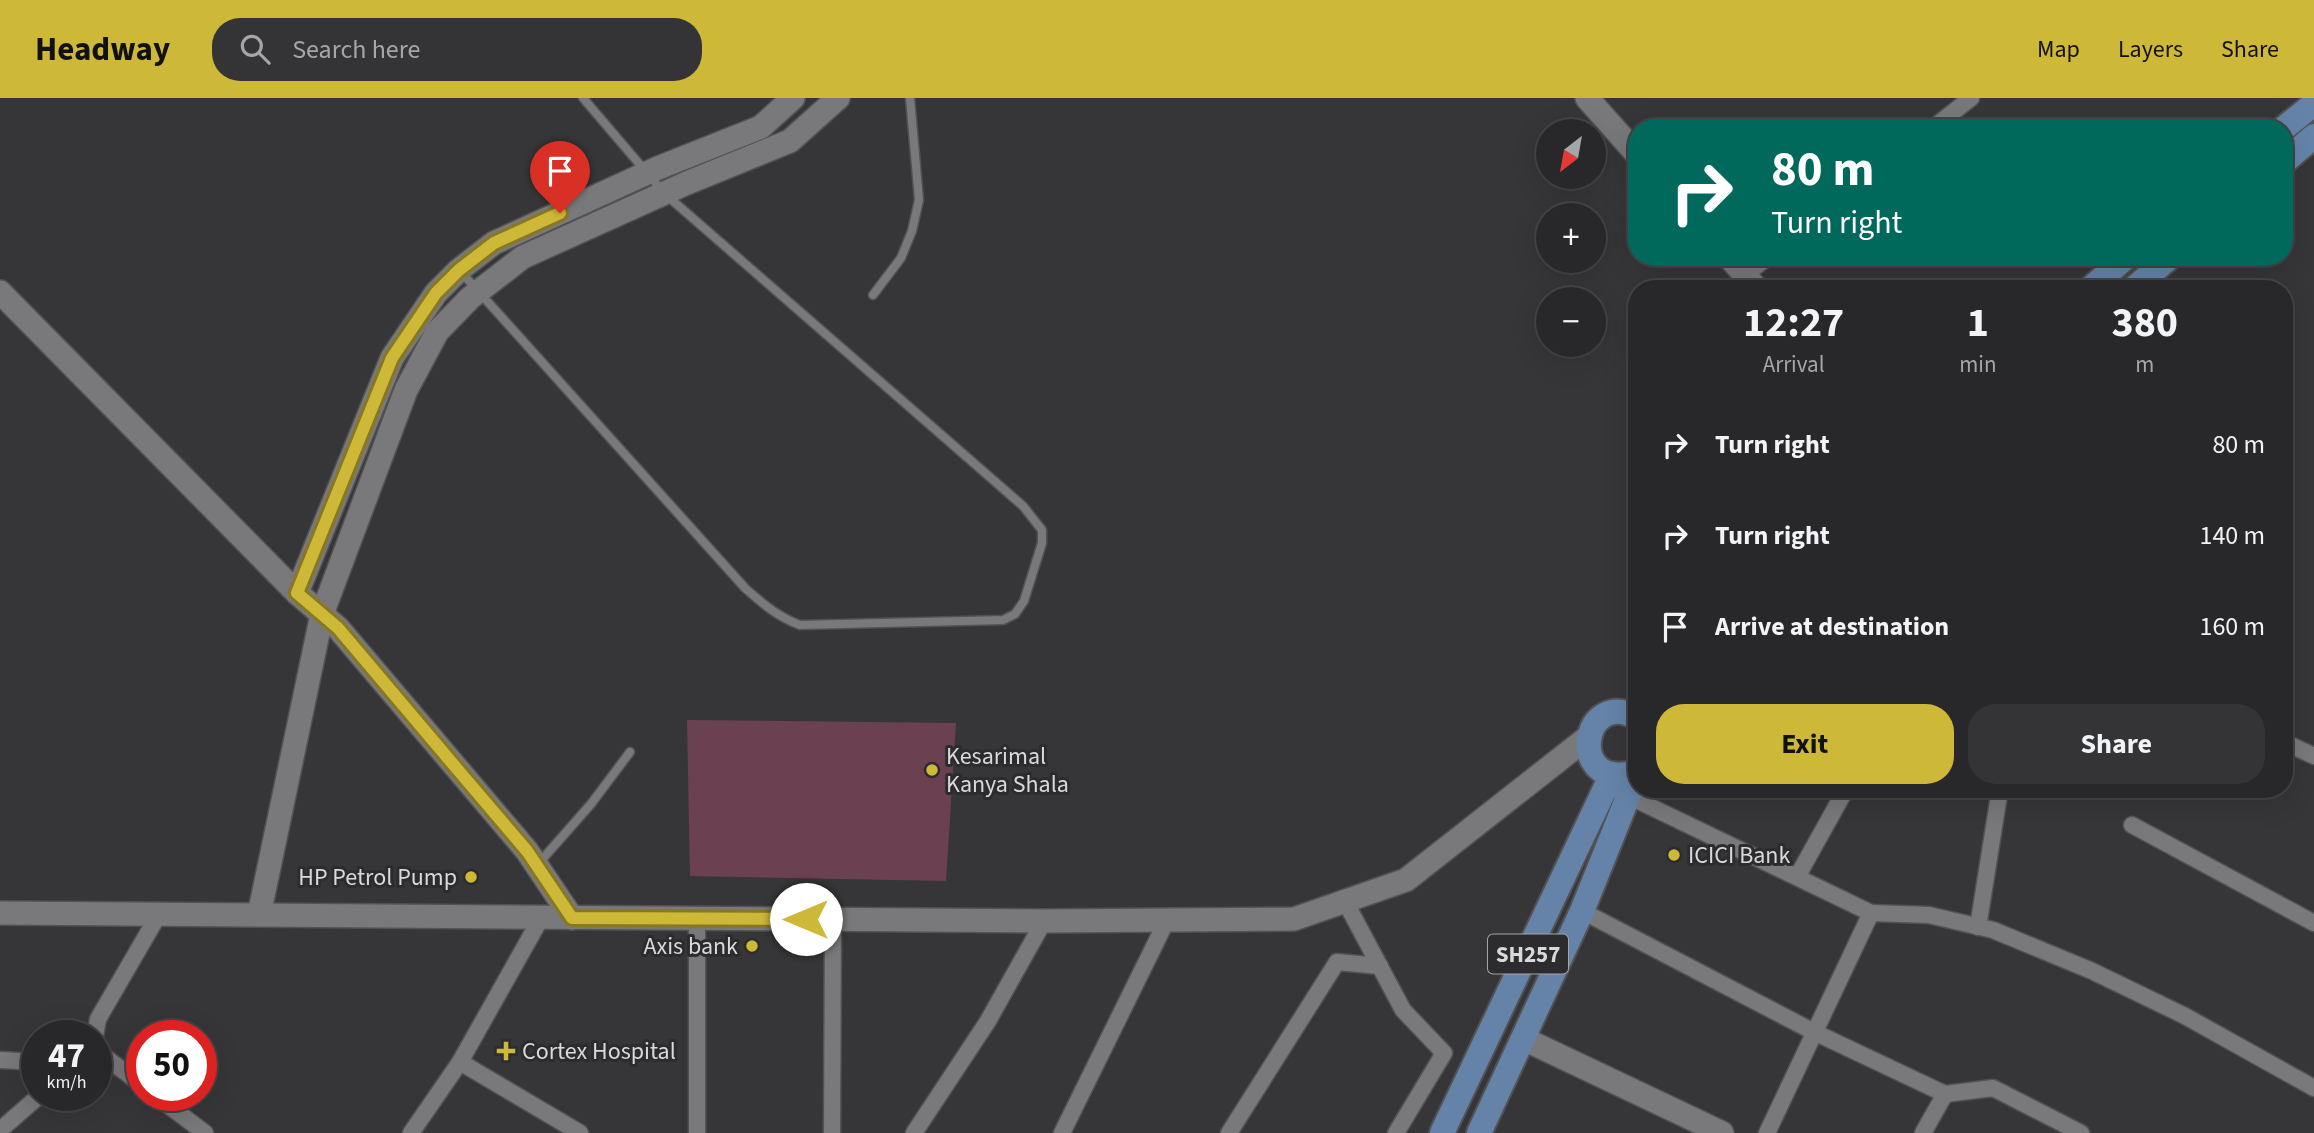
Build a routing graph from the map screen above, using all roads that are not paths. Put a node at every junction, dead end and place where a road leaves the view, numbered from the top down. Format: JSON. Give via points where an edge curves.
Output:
{"nodes":[{"id":1,"x":583,"y":98,"type":"edge"},
{"id":2,"x":793,"y":98,"type":"edge"},
{"id":3,"x":838,"y":98,"type":"edge"},
{"id":4,"x":910,"y":98,"type":"edge"},
{"id":5,"x":1587,"y":98,"type":"edge"},
{"id":6,"x":1971,"y":98,"type":"edge"},
{"id":7,"x":2314,"y":104,"type":"edge"},
{"id":8,"x":1944,"y":119,"type":"edge"},
{"id":9,"x":2293,"y":121,"type":"edge"},
{"id":10,"x":2314,"y":136,"type":"edge"},
{"id":11,"x":1628,"y":144,"type":"edge"},
{"id":12,"x":2293,"y":154,"type":"edge"},
{"id":13,"x":649,"y":173,"type":"junction"},
{"id":14,"x":665,"y":194,"type":"junction"},
{"id":15,"x":1737,"y":266,"type":"edge"},
{"id":16,"x":2116,"y":266,"type":"edge"},
{"id":17,"x":2160,"y":266,"type":"edge"},
{"id":18,"x":459,"y":270,"type":"junction"},
{"id":19,"x":1749,"y":280,"type":"edge"},
{"id":20,"x":2100,"y":280,"type":"edge"},
{"id":21,"x":2143,"y":280,"type":"edge"},
{"id":22,"x":479,"y":291,"type":"junction"},
{"id":23,"x":0,"y":292,"type":"edge"},
{"id":24,"x":873,"y":295,"type":"dead end"},
{"id":25,"x":297,"y":593,"type":"junction"},
{"id":26,"x":322,"y":614,"type":"junction"},
{"id":27,"x":1628,"y":711,"type":"edge"},
{"id":28,"x":1580,"y":744,"type":"junction"},
{"id":29,"x":2293,"y":746,"type":"edge"},
{"id":30,"x":630,"y":751,"type":"dead end"},
{"id":31,"x":2314,"y":756,"type":"edge"},
{"id":32,"x":1621,"y":783,"type":"edge"},
{"id":33,"x":1649,"y":798,"type":"edge"},
{"id":34,"x":1841,"y":798,"type":"edge"},
{"id":35,"x":1999,"y":798,"type":"edge"},
{"id":36,"x":2132,"y":825,"type":"dead end"},
{"id":37,"x":537,"y":866,"type":"junction"},
{"id":38,"x":1797,"y":877,"type":"junction"},
{"id":39,"x":1345,"y":901,"type":"junction"},
{"id":40,"x":1582,"y":911,"type":"junction"},
{"id":41,"x":0,"y":913,"type":"edge"},
{"id":42,"x":1871,"y":913,"type":"junction"},
{"id":43,"x":159,"y":914,"type":"junction"},
{"id":44,"x":259,"y":915,"type":"junction"},
{"id":45,"x":541,"y":918,"type":"junction"},
{"id":46,"x":572,"y":918,"type":"junction"},
{"id":47,"x":697,"y":919,"type":"junction"},
{"id":48,"x":833,"y":920,"type":"junction"},
{"id":49,"x":1044,"y":921,"type":"junction"},
{"id":50,"x":1166,"y":922,"type":"junction"},
{"id":51,"x":2314,"y":923,"type":"edge"},
{"id":52,"x":1978,"y":927,"type":"junction"},
{"id":53,"x":1380,"y":966,"type":"junction"},
{"id":54,"x":98,"y":1020,"type":"edge"},
{"id":55,"x":1814,"y":1032,"type":"junction"},
{"id":56,"x":1524,"y":1038,"type":"junction"},
{"id":57,"x":1444,"y":1053,"type":"junction"},
{"id":58,"x":0,"y":1060,"type":"edge"},
{"id":59,"x":21,"y":1061,"type":"edge"},
{"id":60,"x":112,"y":1062,"type":"edge"},
{"id":61,"x":460,"y":1062,"type":"junction"},
{"id":62,"x":1475,"y":1066,"type":"junction"},
{"id":63,"x":126,"y":1073,"type":"edge"},
{"id":64,"x":2314,"y":1088,"type":"edge"},
{"id":65,"x":1945,"y":1094,"type":"junction"},
{"id":66,"x":22,"y":1111,"type":"edge"},
{"id":67,"x":176,"y":1111,"type":"edge"},
{"id":68,"x":0,"y":1130,"type":"edge"},
{"id":69,"x":205,"y":1133,"type":"edge"},
{"id":70,"x":411,"y":1133,"type":"edge"},
{"id":71,"x":580,"y":1133,"type":"edge"},
{"id":72,"x":697,"y":1133,"type":"edge"},
{"id":73,"x":832,"y":1133,"type":"edge"},
{"id":74,"x":914,"y":1133,"type":"edge"},
{"id":75,"x":1062,"y":1133,"type":"edge"},
{"id":76,"x":1229,"y":1133,"type":"edge"},
{"id":77,"x":1396,"y":1133,"type":"edge"},
{"id":78,"x":1442,"y":1133,"type":"edge"},
{"id":79,"x":1479,"y":1133,"type":"edge"},
{"id":80,"x":1722,"y":1133,"type":"edge"},
{"id":81,"x":1767,"y":1133,"type":"edge"},
{"id":82,"x":1923,"y":1133,"type":"edge"},
{"id":83,"x":2081,"y":1133,"type":"edge"}],
"edges":[{"from":1,"to":13,"type":"lane"},
{"from":2,"to":13,"type":"main road","via":[[761,128]]},
{"from":3,"to":14,"type":"main road","via":[[790,141]]},
{"from":4,"to":24,"type":"lane","via":[[919,200],[901,258]]},
{"from":5,"to":11,"type":"main road"},
{"from":6,"to":8,"type":"street"},
{"from":7,"to":9,"type":"main road"},
{"from":10,"to":12,"type":"main road"},
{"from":13,"to":14,"type":"lane"},
{"from":13,"to":18,"type":"main road","via":[[494,243]]},
{"from":14,"to":22,"type":"main road","via":[[523,257]]},
{"from":14,"to":22,"type":"lane","via":[[1034,519],[1042,530],[1042,543],[1024,601],[1015,614],[990,621],[800,625],[785,620],[746,588]]},
{"from":15,"to":19,"type":"main road"},
{"from":16,"to":20,"type":"main road"},
{"from":17,"to":21,"type":"main road"},
{"from":18,"to":22,"type":"lane"},
{"from":18,"to":25,"type":"main road","via":[[436,293],[392,358]]},
{"from":22,"to":26,"type":"main road","via":[[437,332],[406,390]]},
{"from":23,"to":25,"type":"main road"},
{"from":25,"to":26,"type":"main road"},
{"from":26,"to":37,"type":"main road"},
{"from":26,"to":44,"type":"main road"},
{"from":27,"to":28,"type":"main road","via":[[1605,715]]},
{"from":28,"to":32,"type":"main road","via":[[1587,764]]},
{"from":28,"to":39,"type":"main road","via":[[1406,880]]},
{"from":29,"to":31,"type":"street"},
{"from":30,"to":37,"type":"lane"},
{"from":32,"to":40,"type":"main road","number":"SH257"},
{"from":32,"to":62,"type":"main road","number":"SH257"},
{"from":33,"to":38,"type":"street"},
{"from":34,"to":38,"type":"street"},
{"from":35,"to":52,"type":"street"},
{"from":36,"to":51,"type":"street"},
{"from":37,"to":46,"type":"main road"},
{"from":38,"to":42,"type":"street"},
{"from":39,"to":50,"type":"main road","via":[[1294,919]]},
{"from":39,"to":53,"type":"street"},
{"from":40,"to":55,"type":"street"},
{"from":40,"to":56,"type":"main road","number":"SH257"},
{"from":41,"to":43,"type":"main road"},
{"from":42,"to":52,"type":"street","via":[[1929,915]]},
{"from":42,"to":55,"type":"street"},
{"from":43,"to":44,"type":"main road"},
{"from":43,"to":54,"type":"street"},
{"from":44,"to":45,"type":"main road"},
{"from":45,"to":46,"type":"main road"},
{"from":45,"to":61,"type":"street"},
{"from":46,"to":47,"type":"main road"},
{"from":47,"to":48,"type":"main road"},
{"from":47,"to":72,"type":"street"},
{"from":48,"to":49,"type":"main road"},
{"from":48,"to":73,"type":"street"},
{"from":49,"to":50,"type":"main road"},
{"from":49,"to":74,"type":"street","via":[[988,1021]]},
{"from":50,"to":75,"type":"street"},
{"from":52,"to":64,"type":"street","via":[[2092,971],[2185,1016]]},
{"from":53,"to":57,"type":"street","via":[[1403,1010]]},
{"from":53,"to":76,"type":"street","via":[[1337,962]]},
{"from":55,"to":65,"type":"street"},
{"from":55,"to":81,"type":"street"},
{"from":56,"to":79,"type":"main road","number":"SH257"},
{"from":56,"to":80,"type":"main road"},
{"from":57,"to":62,"type":"street"},
{"from":57,"to":77,"type":"street"},
{"from":58,"to":59,"type":"street"},
{"from":60,"to":63,"type":"street"},
{"from":61,"to":70,"type":"street"},
{"from":61,"to":71,"type":"street"},
{"from":62,"to":78,"type":"main road","number":"SH257"},
{"from":65,"to":82,"type":"street"},
{"from":65,"to":83,"type":"street","via":[[1993,1088]]},
{"from":66,"to":68,"type":"street"},
{"from":67,"to":69,"type":"street"}]}
